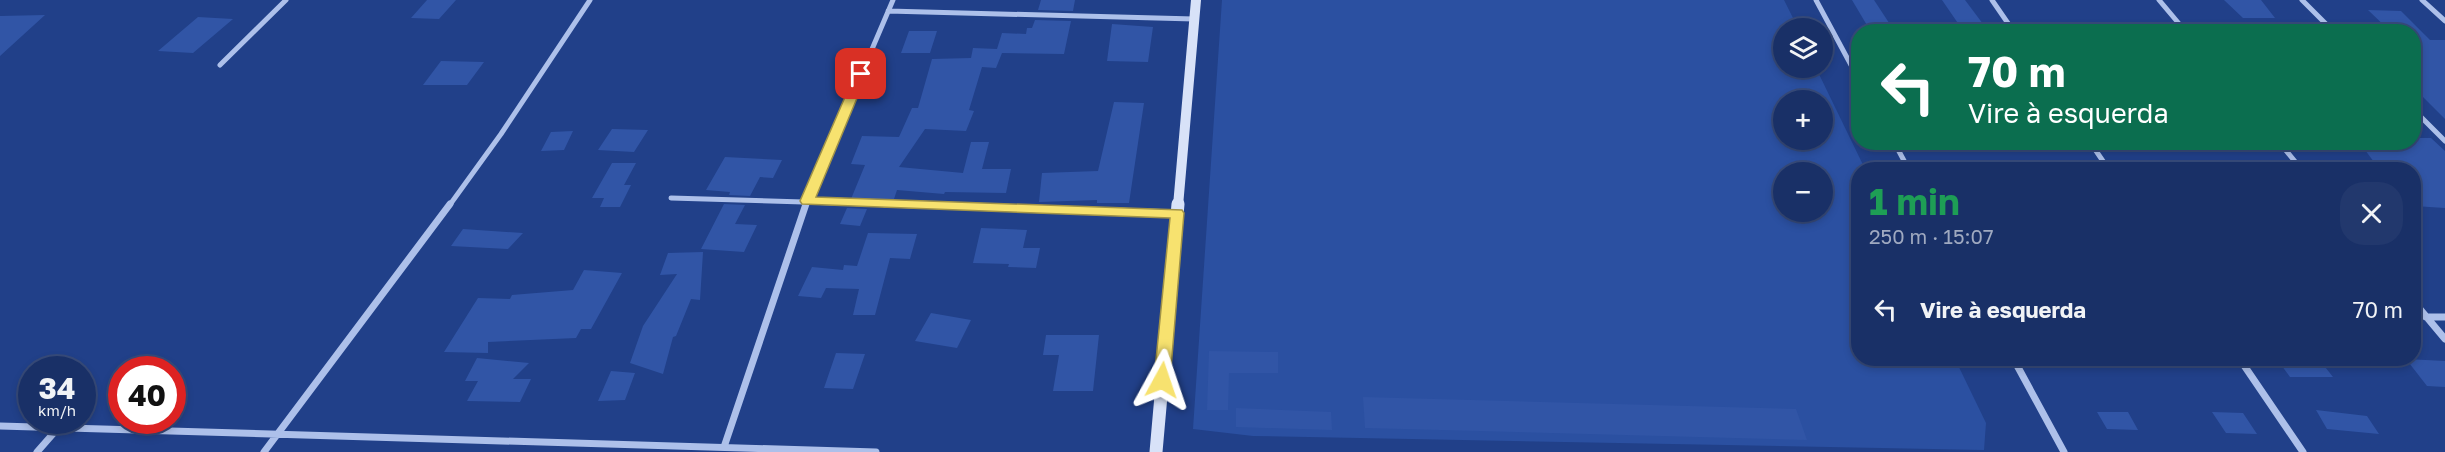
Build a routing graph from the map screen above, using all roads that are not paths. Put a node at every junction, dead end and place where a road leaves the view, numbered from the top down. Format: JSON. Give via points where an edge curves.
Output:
{"nodes":[{"id":1,"x":286,"y":0,"type":"edge"},
{"id":2,"x":590,"y":0,"type":"edge"},
{"id":3,"x":893,"y":0,"type":"edge"},
{"id":4,"x":1196,"y":0,"type":"edge"},
{"id":5,"x":1816,"y":0,"type":"edge"},
{"id":6,"x":1992,"y":0,"type":"edge"},
{"id":7,"x":2159,"y":0,"type":"edge"},
{"id":8,"x":2302,"y":0,"type":"edge"},
{"id":9,"x":2422,"y":0,"type":"edge"},
{"id":10,"x":888,"y":11,"type":"junction"},
{"id":11,"x":1194,"y":19,"type":"junction"},
{"id":12,"x":2445,"y":21,"type":"edge"},
{"id":13,"x":2008,"y":24,"type":"edge"},
{"id":14,"x":2179,"y":24,"type":"edge"},
{"id":15,"x":2326,"y":24,"type":"edge"},
{"id":16,"x":220,"y":65,"type":"dead end"},
{"id":17,"x":1851,"y":65,"type":"edge"},
{"id":18,"x":2421,"y":117,"type":"edge"},
{"id":19,"x":2445,"y":141,"type":"edge"},
{"id":20,"x":2286,"y":150,"type":"edge"},
{"id":21,"x":2295,"y":162,"type":"edge"},
{"id":22,"x":671,"y":198,"type":"dead end"},
{"id":23,"x":807,"y":201,"type":"junction"},
{"id":24,"x":1177,"y":213,"type":"junction"},
{"id":25,"x":2421,"y":311,"type":"edge"},
{"id":26,"x":2426,"y":317,"type":"junction"},
{"id":27,"x":2445,"y":317,"type":"edge"},
{"id":28,"x":2445,"y":339,"type":"edge"},
{"id":29,"x":2017,"y":366,"type":"edge"},
{"id":30,"x":2244,"y":366,"type":"edge"},
{"id":31,"x":0,"y":426,"type":"edge"},
{"id":32,"x":18,"y":426,"type":"edge"},
{"id":33,"x":96,"y":428,"type":"edge"},
{"id":34,"x":53,"y":434,"type":"edge"},
{"id":35,"x":277,"y":434,"type":"junction"},
{"id":36,"x":724,"y":447,"type":"junction"},
{"id":37,"x":37,"y":452,"type":"edge"},
{"id":38,"x":264,"y":452,"type":"edge"},
{"id":39,"x":876,"y":452,"type":"edge"},
{"id":40,"x":1156,"y":452,"type":"edge"},
{"id":41,"x":2064,"y":452,"type":"edge"},
{"id":42,"x":2303,"y":452,"type":"edge"}],
"edges":[{"from":1,"to":16,"type":"street"},
{"from":2,"to":35,"type":"street","via":[[401,272]]},
{"from":3,"to":10,"type":"street"},
{"from":4,"to":11,"type":"street"},
{"from":5,"to":17,"type":"street"},
{"from":6,"to":13,"type":"street"},
{"from":7,"to":14,"type":"street"},
{"from":8,"to":15,"type":"street"},
{"from":9,"to":12,"type":"street"},
{"from":10,"to":11,"type":"street"},
{"from":10,"to":23,"type":"street"},
{"from":11,"to":24,"type":"street"},
{"from":18,"to":19,"type":"street"},
{"from":20,"to":21,"type":"street"},
{"from":22,"to":23,"type":"street"},
{"from":23,"to":24,"type":"street"},
{"from":23,"to":36,"type":"street"},
{"from":24,"to":40,"type":"street"},
{"from":25,"to":26,"type":"street"},
{"from":26,"to":27,"type":"street"},
{"from":26,"to":28,"type":"street"},
{"from":29,"to":41,"type":"street"},
{"from":30,"to":42,"type":"street"},
{"from":31,"to":32,"type":"street"},
{"from":33,"to":35,"type":"street"},
{"from":34,"to":37,"type":"street"},
{"from":35,"to":36,"type":"street"},
{"from":35,"to":38,"type":"street"},
{"from":36,"to":39,"type":"street"}]}
